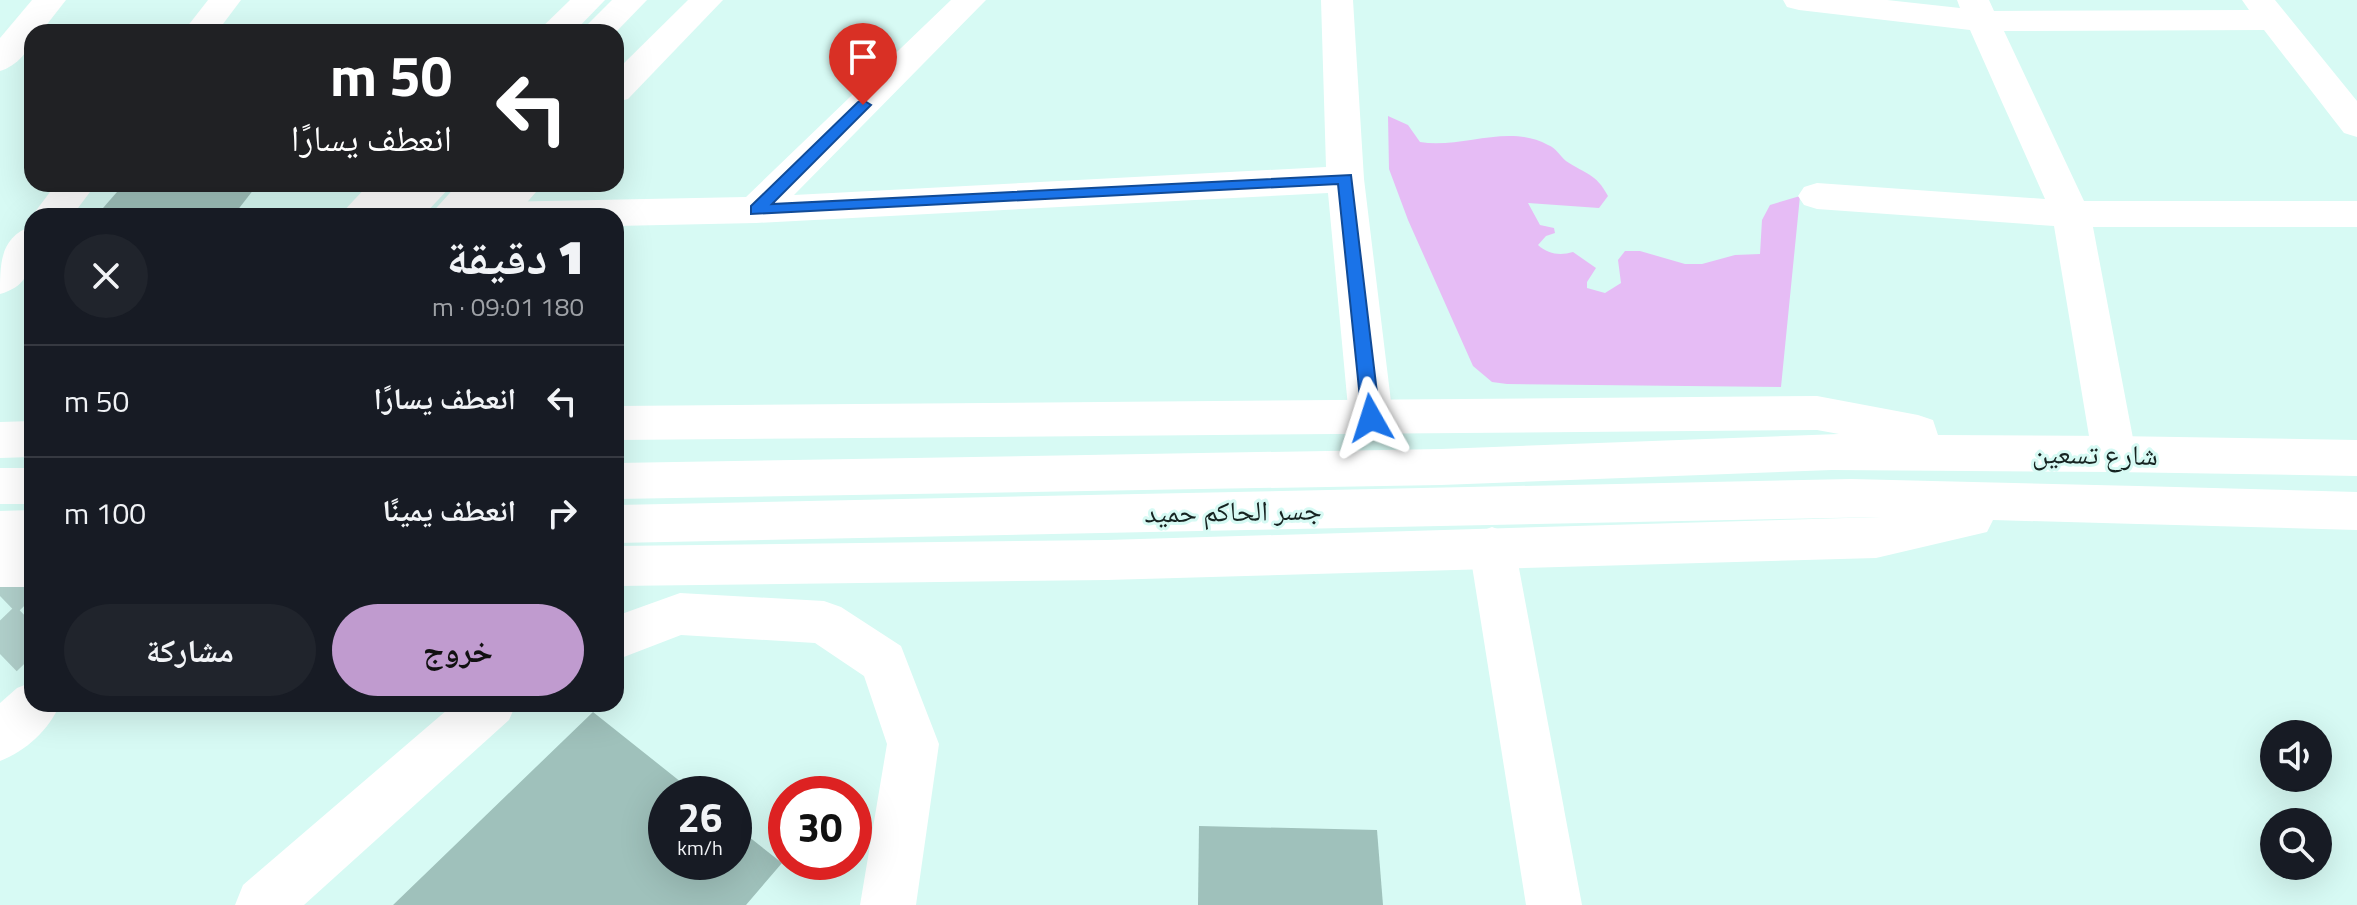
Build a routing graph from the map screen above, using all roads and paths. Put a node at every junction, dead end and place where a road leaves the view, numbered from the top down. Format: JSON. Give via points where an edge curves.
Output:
{"nodes":[{"id":1,"x":50,"y":0,"type":"edge"},
{"id":2,"x":225,"y":0,"type":"edge"},
{"id":3,"x":589,"y":0,"type":"edge"},
{"id":4,"x":631,"y":0,"type":"edge"},
{"id":5,"x":667,"y":0,"type":"edge"},
{"id":6,"x":707,"y":0,"type":"edge"},
{"id":7,"x":970,"y":0,"type":"edge"},
{"id":8,"x":1337,"y":0,"type":"edge"},
{"id":9,"x":1799,"y":0,"type":"edge"},
{"id":10,"x":1978,"y":10,"type":"edge"},
{"id":11,"x":2266,"y":10,"type":"edge"},
{"id":12,"x":30,"y":24,"type":"edge"},
{"id":13,"x":206,"y":24,"type":"edge"},
{"id":14,"x":563,"y":24,"type":"edge"},
{"id":15,"x":606,"y":24,"type":"edge"},
{"id":16,"x":24,"y":31,"type":"edge"},
{"id":17,"x":624,"y":42,"type":"edge"},
{"id":18,"x":0,"y":60,"type":"edge"},
{"id":19,"x":624,"y":83,"type":"edge"},
{"id":20,"x":2357,"y":125,"type":"edge"},
{"id":21,"x":1345,"y":179,"type":"junction"},
{"id":22,"x":70,"y":192,"type":"edge"},
{"id":23,"x":384,"y":192,"type":"edge"},
{"id":24,"x":426,"y":192,"type":"edge"},
{"id":25,"x":511,"y":192,"type":"edge"},
{"id":26,"x":1817,"y":196,"type":"dead end"},
{"id":27,"x":489,"y":205,"type":"edge"},
{"id":28,"x":58,"y":208,"type":"edge"},
{"id":29,"x":366,"y":208,"type":"edge"},
{"id":30,"x":408,"y":208,"type":"edge"},
{"id":31,"x":756,"y":210,"type":"junction"},
{"id":32,"x":2071,"y":214,"type":"junction"},
{"id":33,"x":2357,"y":214,"type":"edge"},
{"id":34,"x":24,"y":250,"type":"edge"},
{"id":35,"x":0,"y":280,"type":"edge"},
{"id":36,"x":1371,"y":418,"type":"junction"},
{"id":37,"x":624,"y":423,"type":"edge"},
{"id":38,"x":1832,"y":452,"type":"joint"},
{"id":39,"x":2023,"y":452,"type":"junction"},
{"id":40,"x":2114,"y":454,"type":"junction"},
{"id":41,"x":2357,"y":458,"type":"edge"},
{"id":42,"x":624,"y":481,"type":"edge"},
{"id":43,"x":0,"y":486,"type":"edge"},
{"id":44,"x":24,"y":486,"type":"edge"},
{"id":45,"x":1851,"y":498,"type":"joint"},
{"id":46,"x":2044,"y":502,"type":"junction"},
{"id":47,"x":2357,"y":511,"type":"edge"},
{"id":48,"x":624,"y":524,"type":"edge"},
{"id":49,"x":24,"y":529,"type":"edge"},
{"id":50,"x":0,"y":530,"type":"edge"},
{"id":51,"x":1492,"y":547,"type":"junction"},
{"id":52,"x":624,"y":566,"type":"edge"},
{"id":53,"x":0,"y":567,"type":"edge"},
{"id":54,"x":24,"y":567,"type":"edge"},
{"id":55,"x":624,"y":635,"type":"edge"},
{"id":56,"x":27,"y":712,"type":"edge"},
{"id":57,"x":482,"y":712,"type":"edge"},
{"id":58,"x":0,"y":737,"type":"edge"},
{"id":59,"x":263,"y":905,"type":"edge"},
{"id":60,"x":888,"y":905,"type":"edge"},
{"id":61,"x":1554,"y":905,"type":"edge"}],
"edges":[{"from":1,"to":12,"type":"main road"},
{"from":2,"to":13,"type":"main road"},
{"from":3,"to":14,"type":"main road"},
{"from":4,"to":15,"type":"main road"},
{"from":5,"to":17,"type":"main road"},
{"from":6,"to":19,"type":"main road"},
{"from":7,"to":31,"type":"main road"},
{"from":8,"to":21,"type":"main road"},
{"from":9,"to":10,"type":"main road"},
{"from":10,"to":11,"type":"main road"},
{"from":10,"to":32,"type":"main road"},
{"from":11,"to":20,"type":"main road"},
{"from":16,"to":18,"type":"main road"},
{"from":21,"to":31,"type":"main road"},
{"from":21,"to":36,"type":"main road"},
{"from":22,"to":28,"type":"main road"},
{"from":23,"to":29,"type":"main road"},
{"from":24,"to":30,"type":"main road"},
{"from":25,"to":27,"type":"main road"},
{"from":26,"to":32,"type":"main road"},
{"from":27,"to":31,"type":"main road"},
{"from":32,"to":33,"type":"main road"},
{"from":32,"to":40,"type":"main road"},
{"from":34,"to":35,"type":"main road"},
{"from":36,"to":37,"type":"main road"},
{"from":36,"to":39,"type":"main road","via":[[1817,413]]},
{"from":38,"to":39,"type":"main road","name":"شارع تسعين"},
{"from":38,"to":42,"type":"main road","name":"جسر الحاكم حميد","via":[[1441,467]]},
{"from":39,"to":40,"type":"main road","name":"شارع تسعين"},
{"from":40,"to":41,"type":"main road","name":"شارع تسعين"},
{"from":43,"to":44,"type":"main road"},
{"from":45,"to":46,"type":"main road","name":"شارع تسعين"},
{"from":45,"to":48,"type":"main road","name":"جسر الحاكم حميد"},
{"from":46,"to":47,"type":"main road","name":"شارع تسعين"},
{"from":46,"to":51,"type":"main road","via":[[1876,538]]},
{"from":49,"to":50,"type":"main road"},
{"from":51,"to":52,"type":"main road","via":[[1107,560]]},
{"from":51,"to":61,"type":"main road"},
{"from":53,"to":54,"type":"main road"},
{"from":55,"to":60,"type":"main road","via":[[680,614],[824,622],[884,662],[913,744]]},
{"from":56,"to":58,"type":"main road"},
{"from":57,"to":59,"type":"main road"}]}
